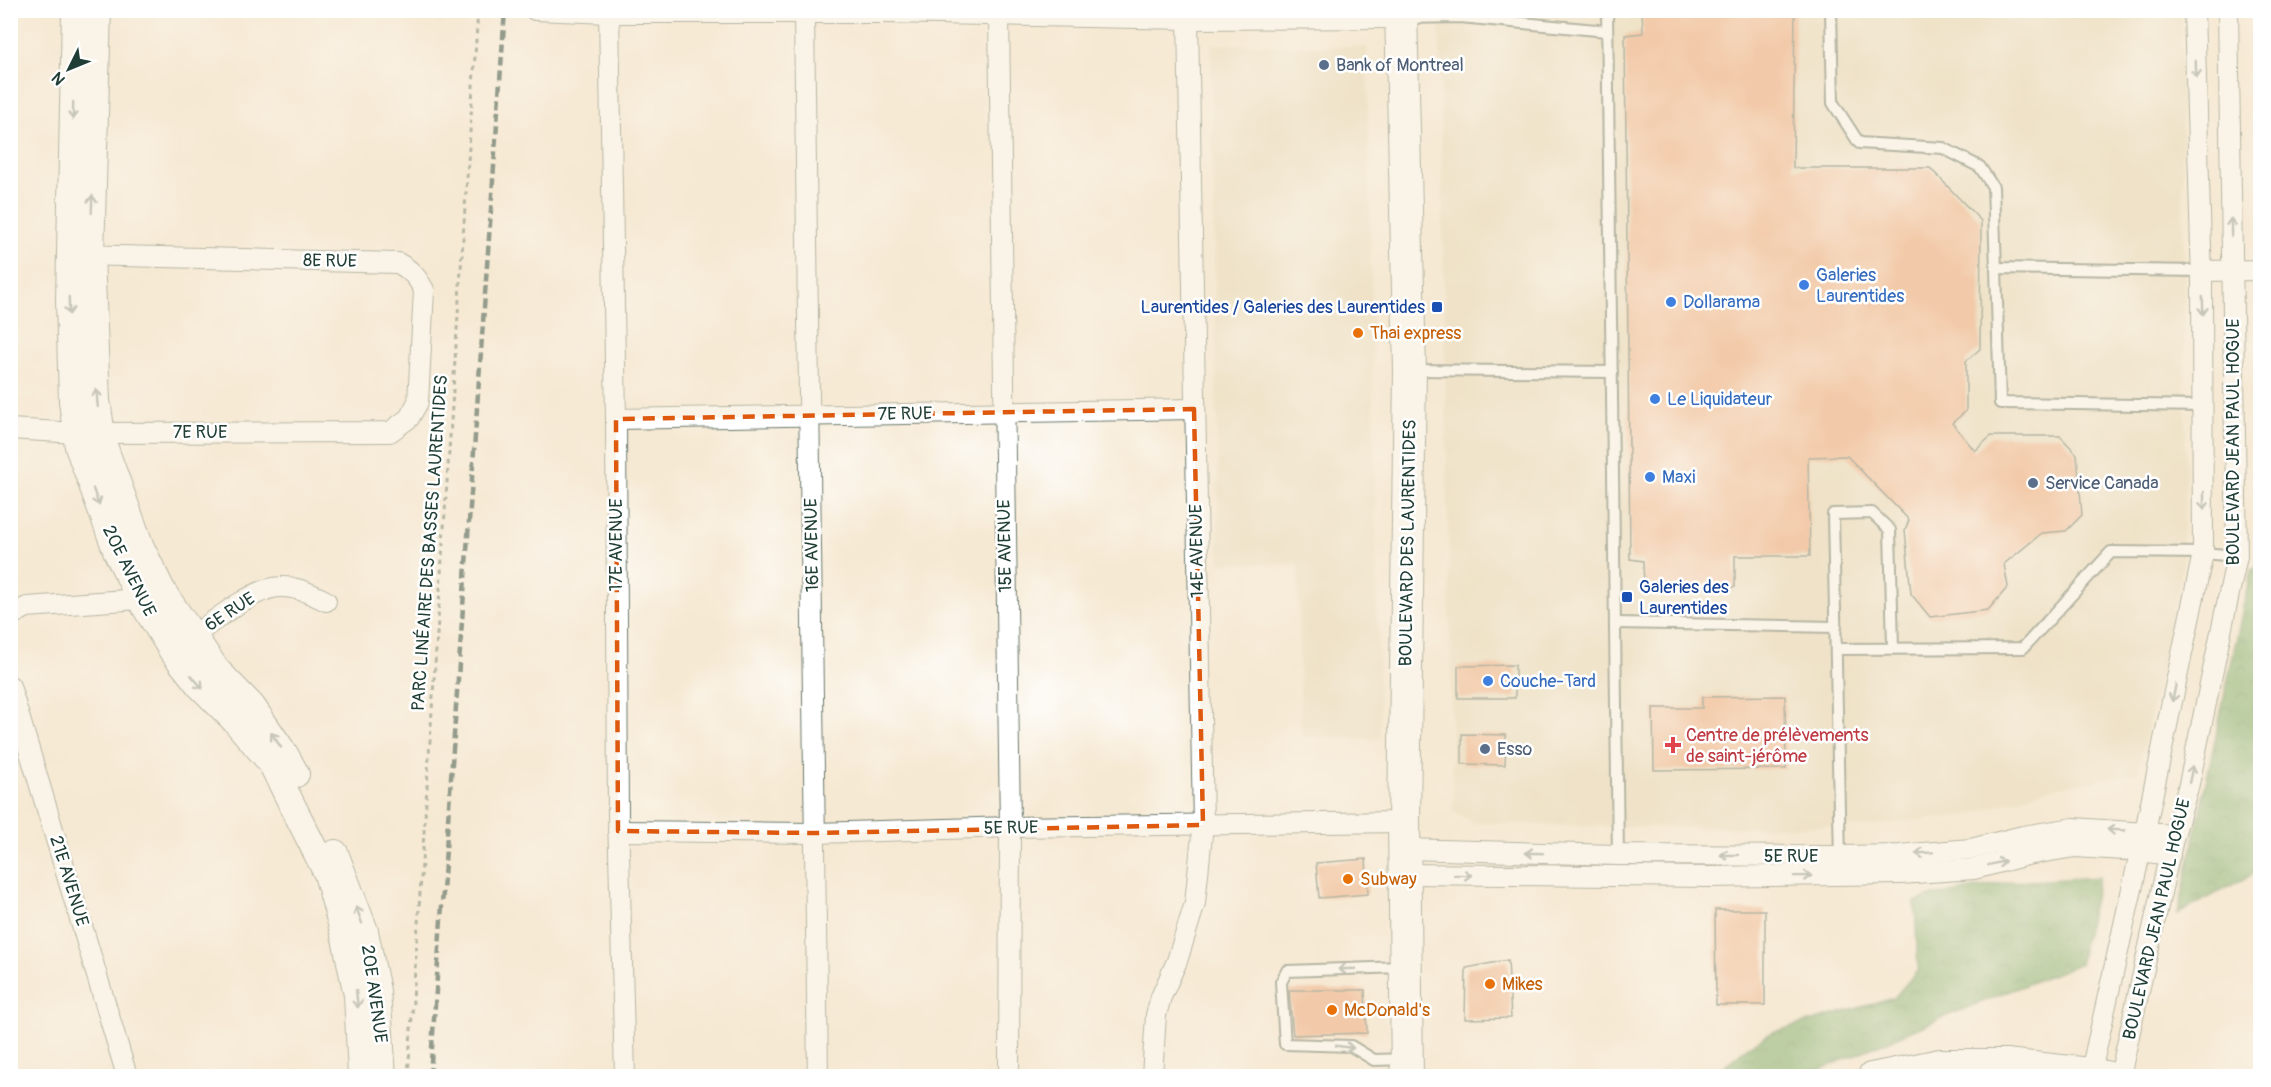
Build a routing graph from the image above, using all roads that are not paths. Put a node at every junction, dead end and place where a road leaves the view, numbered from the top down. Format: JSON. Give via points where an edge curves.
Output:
{"nodes":[{"id":1,"x":75,"y":10,"type":"edge"},
{"id":2,"x":98,"y":10,"type":"edge"},
{"id":3,"x":535,"y":10,"type":"edge"},
{"id":4,"x":1607,"y":10,"type":"edge"},
{"id":5,"x":1831,"y":10,"type":"edge"},
{"id":6,"x":2194,"y":10,"type":"edge"},
{"id":7,"x":2228,"y":10,"type":"edge"},
{"id":8,"x":886,"y":12,"type":"edge"},
{"id":9,"x":609,"y":13,"type":"junction"},
{"id":10,"x":804,"y":14,"type":"junction"},
{"id":11,"x":1401,"y":14,"type":"edge"},
{"id":12,"x":999,"y":16,"type":"junction"},
{"id":13,"x":1188,"y":19,"type":"junction"},
{"id":14,"x":1607,"y":31,"type":"junction"},
{"id":15,"x":80,"y":255,"type":"junction"},
{"id":16,"x":1996,"y":268,"type":"junction"},
{"id":17,"x":2260,"y":270,"type":"edge"},
{"id":18,"x":2202,"y":271,"type":"junction"},
{"id":19,"x":2232,"y":271,"type":"junction"},
{"id":20,"x":1410,"y":370,"type":"junction"},
{"id":21,"x":1612,"y":372,"type":"junction"},
{"id":22,"x":2204,"y":406,"type":"junction"},
{"id":23,"x":1194,"y":410,"type":"junction"},
{"id":24,"x":1004,"y":413,"type":"junction"},
{"id":25,"x":810,"y":415,"type":"junction"},
{"id":26,"x":615,"y":418,"type":"junction"},
{"id":27,"x":10,"y":429,"type":"edge"},
{"id":28,"x":101,"y":432,"type":"junction"},
{"id":29,"x":390,"y":432,"type":"joint"},
{"id":30,"x":76,"y":433,"type":"junction"},
{"id":31,"x":2203,"y":553,"type":"junction"},
{"id":32,"x":2237,"y":555,"type":"junction"},
{"id":33,"x":151,"y":596,"type":"junction"},
{"id":34,"x":326,"y":601,"type":"dead end"},
{"id":35,"x":10,"y":616,"type":"edge"},
{"id":36,"x":1615,"y":623,"type":"junction"},
{"id":37,"x":1836,"y":627,"type":"junction"},
{"id":38,"x":182,"y":644,"type":"junction"},
{"id":39,"x":1893,"y":648,"type":"junction"},
{"id":40,"x":1836,"y":649,"type":"junction"},
{"id":41,"x":10,"y":686,"type":"edge"},
{"id":42,"x":1203,"y":825,"type":"junction"},
{"id":43,"x":1010,"y":827,"type":"junction"},
{"id":44,"x":618,"y":831,"type":"junction"},
{"id":45,"x":816,"y":833,"type":"junction"},
{"id":46,"x":2175,"y":835,"type":"junction"},
{"id":47,"x":2142,"y":841,"type":"junction"},
{"id":48,"x":1404,"y":848,"type":"junction"},
{"id":49,"x":1618,"y":855,"type":"junction"},
{"id":50,"x":2170,"y":855,"type":"junction"},
{"id":51,"x":1840,"y":865,"type":"junction"},
{"id":52,"x":1618,"y":876,"type":"junction"},
{"id":53,"x":1406,"y":966,"type":"junction"},
{"id":54,"x":1407,"y":1068,"type":"edge"},
{"id":55,"x":2098,"y":1075,"type":"edge"},
{"id":56,"x":127,"y":1077,"type":"edge"},
{"id":57,"x":362,"y":1077,"type":"edge"},
{"id":58,"x":383,"y":1077,"type":"edge"},
{"id":59,"x":625,"y":1077,"type":"edge"},
{"id":60,"x":819,"y":1077,"type":"edge"},
{"id":61,"x":1009,"y":1077,"type":"edge"},
{"id":62,"x":1152,"y":1077,"type":"edge"},
{"id":63,"x":1871,"y":1077,"type":"edge"},
{"id":64,"x":2120,"y":1077,"type":"edge"}],
"edges":[{"from":1,"to":15,"type":"street","name":"20E AVENUE","one_way":true},
{"from":15,"to":2,"type":"street","name":"20E AVENUE","one_way":true},
{"from":3,"to":9,"type":"street"},
{"from":4,"to":14,"type":"lane"},
{"from":5,"to":16,"type":"lane","via":[[1833,103],[1859,143],[1943,148],[1980,167],[1994,187]]},
{"from":6,"to":18,"type":"street","name":"BOULEVARD JEAN PAUL HOGUE","one_way":true},
{"from":19,"to":7,"type":"street","name":"BOULEVARD JEAN PAUL HOGUE","one_way":true},
{"from":8,"to":10,"type":"street"},
{"from":8,"to":12,"type":"street"},
{"from":9,"to":10,"type":"street"},
{"from":9,"to":26,"type":"street","name":"17E AVENUE"},
{"from":10,"to":25,"type":"street","name":"16E AVENUE"},
{"from":11,"to":13,"type":"street"},
{"from":11,"to":14,"type":"lane"},
{"from":11,"to":20,"type":"main road","name":"BOULEVARD DES LAURENTIDES"},
{"from":12,"to":13,"type":"street"},
{"from":12,"to":24,"type":"street","name":"15E AVENUE"},
{"from":13,"to":23,"type":"street","name":"14E AVENUE"},
{"from":14,"to":21,"type":"lane"},
{"from":28,"to":15,"type":"street","name":"20E AVENUE","one_way":true},
{"from":15,"to":29,"type":"street","name":"8E RUE","via":[[398,263],[408,268],[424,290],[418,402],[409,418]]},
{"from":15,"to":30,"type":"street","name":"20E AVENUE","one_way":true,"via":[[72,401]]},
{"from":16,"to":18,"type":"lane"},
{"from":16,"to":22,"type":"lane","via":[[2000,403]]},
{"from":17,"to":19,"type":"street"},
{"from":18,"to":19,"type":"street"},
{"from":18,"to":22,"type":"street","name":"BOULEVARD JEAN PAUL HOGUE","one_way":true},
{"from":19,"to":32,"type":"street","name":"BOULEVARD JEAN PAUL HOGUE"},
{"from":20,"to":21,"type":"lane"},
{"from":20,"to":48,"type":"main road","name":"BOULEVARD DES LAURENTIDES"},
{"from":21,"to":36,"type":"lane"},
{"from":22,"to":31,"type":"street","name":"BOULEVARD JEAN PAUL HOGUE","one_way":true},
{"from":23,"to":24,"type":"street","name":"7E RUE"},
{"from":23,"to":42,"type":"street","name":"14E AVENUE"},
{"from":24,"to":25,"type":"street","name":"7E RUE"},
{"from":24,"to":43,"type":"street","name":"15E AVENUE"},
{"from":25,"to":26,"type":"street","name":"7E RUE"},
{"from":25,"to":45,"type":"street","name":"16E AVENUE"},
{"from":26,"to":44,"type":"street","name":"17E AVENUE"},
{"from":27,"to":30,"type":"street","name":"7E RUE"},
{"from":28,"to":29,"type":"street","name":"7E RUE"},
{"from":28,"to":30,"type":"street","name":"7E RUE"},
{"from":28,"to":33,"type":"street","name":"20E AVENUE","via":[[141,547]]},
{"from":30,"to":33,"type":"street","name":"20E AVENUE","one_way":true,"via":[[94,495],[117,553]]},
{"from":31,"to":32,"type":"lane"},
{"from":31,"to":39,"type":"lane","via":[[2111,552],[2024,648]]},
{"from":31,"to":47,"type":"street","name":"BOULEVARD JEAN PAUL HOGUE","one_way":true},
{"from":46,"to":32,"type":"street","name":"BOULEVARD JEAN PAUL HOGUE","one_way":true},
{"from":33,"to":35,"type":"street","via":[[27,607]]},
{"from":33,"to":38,"type":"street","name":"20E AVENUE"},
{"from":34,"to":38,"type":"street","name":"6E RUE","via":[[307,591],[281,587],[254,594]]},
{"from":36,"to":37,"type":"lane"},
{"from":36,"to":49,"type":"lane"},
{"from":37,"to":39,"type":"lane","via":[[1833,514],[1872,513],[1890,530]]},
{"from":37,"to":40,"type":"lane"},
{"from":38,"to":57,"type":"street","name":"20E AVENUE","one_way":true,"via":[[199,685],[271,763],[327,874],[357,995]]},
{"from":58,"to":38,"type":"street","name":"20E AVENUE","one_way":true,"via":[[376,991],[365,931],[342,867],[285,754],[252,706],[217,670]]},
{"from":39,"to":40,"type":"lane"},
{"from":40,"to":51,"type":"lane"},
{"from":41,"to":56,"type":"street","name":"21E AVENUE"},
{"from":42,"to":43,"type":"street","name":"5E RUE"},
{"from":42,"to":48,"type":"street","name":"5E RUE"},
{"from":42,"to":62,"type":"street","name":"14E AVENUE","via":[[1195,903],[1156,1015]]},
{"from":43,"to":45,"type":"street","name":"5E RUE"},
{"from":43,"to":61,"type":"street","name":"15E AVENUE"},
{"from":44,"to":45,"type":"street","name":"5E RUE"},
{"from":44,"to":59,"type":"street","name":"17E AVENUE"},
{"from":45,"to":60,"type":"street","name":"16E AVENUE"},
{"from":46,"to":47,"type":"street","name":"5E RUE"},
{"from":46,"to":50,"type":"street","name":"BOULEVARD JEAN PAUL HOGUE"},
{"from":47,"to":50,"type":"street","name":"5E RUE"},
{"from":47,"to":51,"type":"street","name":"5E RUE","via":[[2073,828],[1971,849]]},
{"from":47,"to":55,"type":"street","name":"BOULEVARD JEAN PAUL HOGUE"},
{"from":49,"to":48,"type":"street","name":"5E RUE","one_way":true},
{"from":48,"to":52,"type":"street","name":"5E RUE","one_way":true},
{"from":48,"to":53,"type":"main road","name":"BOULEVARD DES LAURENTIDES"},
{"from":51,"to":49,"type":"street","name":"5E RUE","one_way":true},
{"from":49,"to":52,"type":"lane"},
{"from":50,"to":64,"type":"street","name":"BOULEVARD JEAN PAUL HOGUE"},
{"from":52,"to":51,"type":"street","name":"5E RUE","one_way":true,"via":[[1709,878]]},
{"from":53,"to":54,"type":"main road","name":"BOULEVARD DES LAURENTIDES"},
{"from":53,"to":54,"type":"lane","one_way":true,"via":[[1287,971],[1281,982],[1285,1044],[1351,1046],[1374,1060]]},
{"from":55,"to":63,"type":"street","via":[[2006,1062],[1940,1062]]}]}
